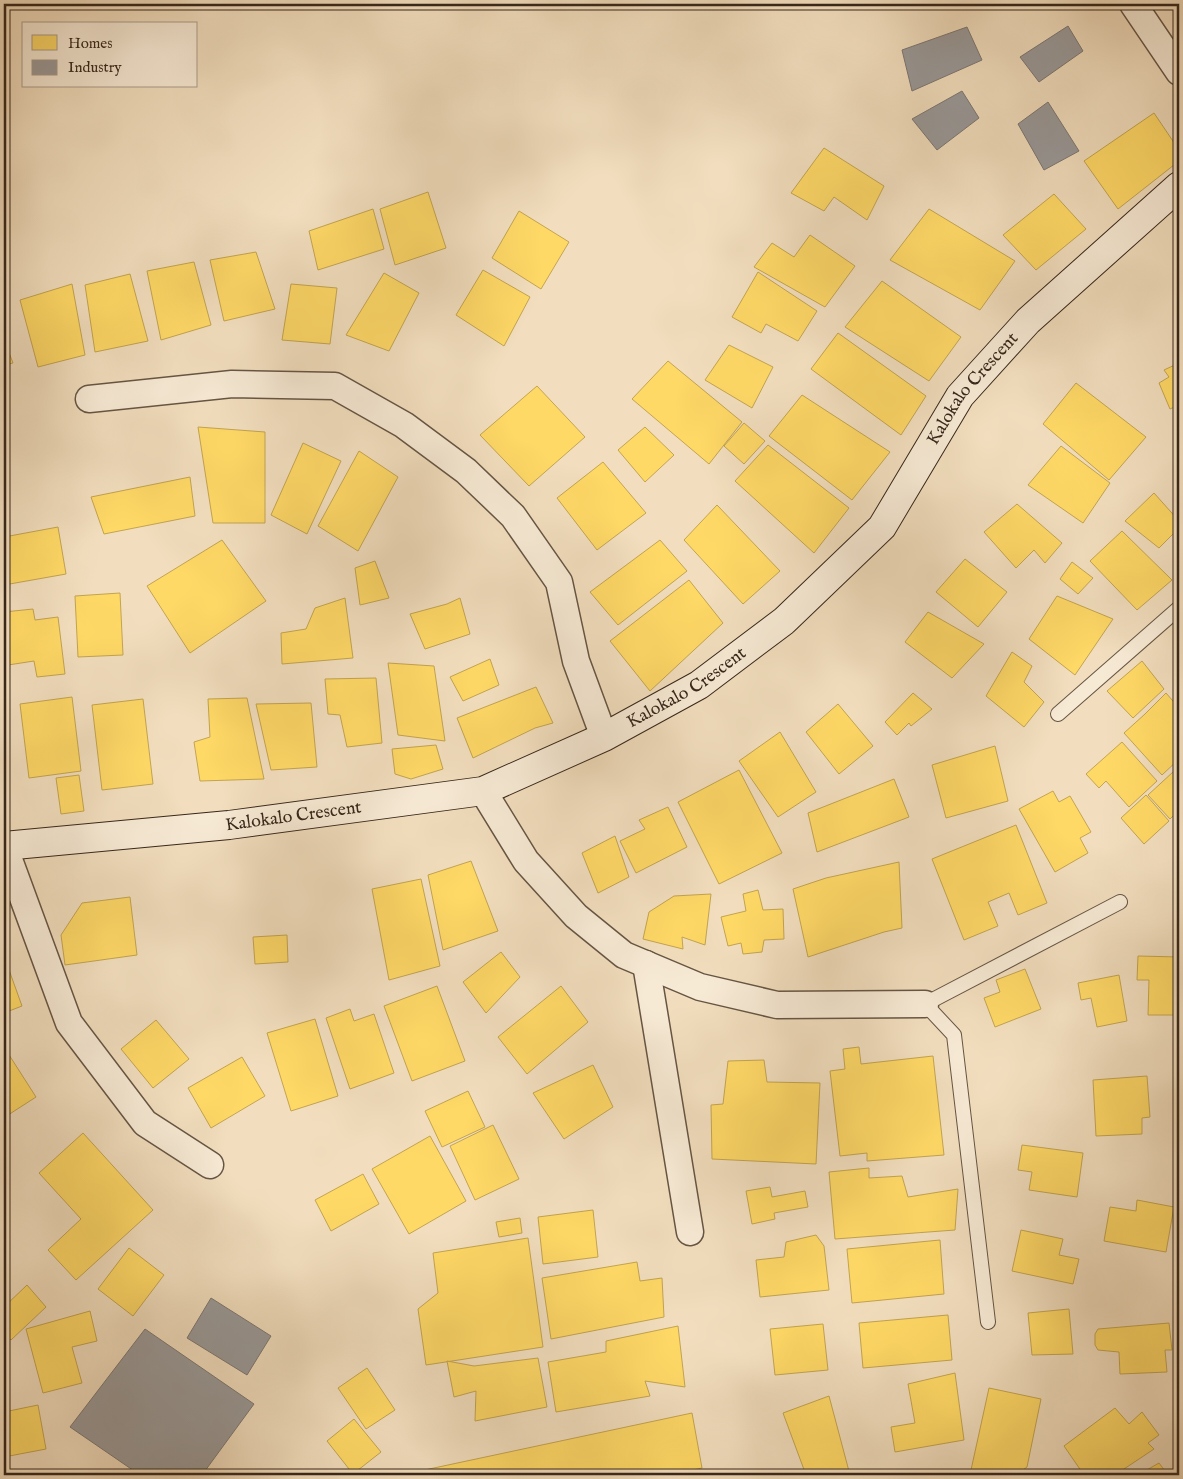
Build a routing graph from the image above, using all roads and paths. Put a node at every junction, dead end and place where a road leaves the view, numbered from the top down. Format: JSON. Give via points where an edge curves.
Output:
{"nodes":[{"id":1,"x":1134,"y":4,"type":"edge"},
{"id":2,"x":1179,"y":72,"type":"edge"},
{"id":3,"x":1178,"y":191,"type":"edge"},
{"id":4,"x":89,"y":399,"type":"dead end"},
{"id":5,"x":1179,"y":608,"type":"edge"},
{"id":6,"x":1058,"y":714,"type":"dead end"},
{"id":7,"x":604,"y":737,"type":"junction"},
{"id":8,"x":483,"y":791,"type":"junction"},
{"id":9,"x":4,"y":846,"type":"edge"},
{"id":10,"x":1120,"y":902,"type":"dead end"},
{"id":11,"x":646,"y":964,"type":"junction"},
{"id":12,"x":925,"y":1004,"type":"junction"},
{"id":13,"x":210,"y":1165,"type":"dead end"},
{"id":14,"x":690,"y":1232,"type":"dead end"},
{"id":15,"x":988,"y":1322,"type":"dead end"}],
"edges":[{"from":1,"to":2,"type":"street"},
{"from":3,"to":7,"type":"street","name":"Kalokalo Crescent","via":[[1028,321],[960,396],[882,527],[791,614],[699,685]]},
{"from":4,"to":7,"type":"street","via":[[232,384],[335,386],[404,425],[466,470],[513,516],[559,582],[576,661]]},
{"from":5,"to":6,"type":"lane"},
{"from":7,"to":8,"type":"street","name":"Kalokalo Crescent"},
{"from":8,"to":9,"type":"street","name":"Kalokalo Crescent","via":[[229,825]]},
{"from":8,"to":11,"type":"street","via":[[526,861],[576,916],[624,955]]},
{"from":9,"to":13,"type":"street","via":[[69,1023],[145,1123]]},
{"from":10,"to":12,"type":"lane"},
{"from":11,"to":12,"type":"street","via":[[700,987],[777,1004]]},
{"from":11,"to":14,"type":"street"},
{"from":12,"to":15,"type":"lane","via":[[954,1035]]}]}
